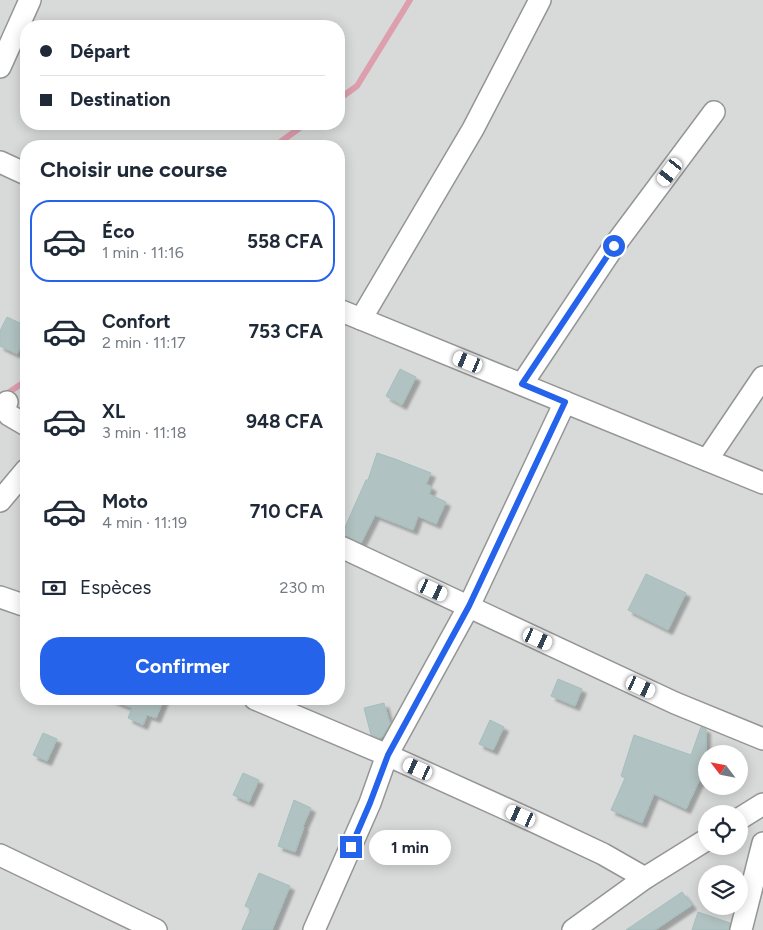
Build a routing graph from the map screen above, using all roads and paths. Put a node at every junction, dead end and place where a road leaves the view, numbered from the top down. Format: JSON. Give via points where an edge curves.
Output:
{"nodes":[{"id":1,"x":30,"y":0,"type":"edge"},
{"id":2,"x":540,"y":0,"type":"edge"},
{"id":3,"x":21,"y":20,"type":"edge"},
{"id":4,"x":20,"y":23,"type":"edge"},
{"id":5,"x":0,"y":68,"type":"edge"},
{"id":6,"x":714,"y":112,"type":"dead end"},
{"id":7,"x":0,"y":162,"type":"edge"},
{"id":8,"x":20,"y":171,"type":"edge"},
{"id":9,"x":345,"y":312,"type":"edge"},
{"id":10,"x":361,"y":319,"type":"junction"},
{"id":11,"x":763,"y":378,"type":"edge"},
{"id":12,"x":522,"y":384,"type":"junction"},
{"id":13,"x":565,"y":402,"type":"junction"},
{"id":14,"x":11,"y":403,"type":"edge"},
{"id":15,"x":20,"y":422,"type":"edge"},
{"id":16,"x":707,"y":460,"type":"junction"},
{"id":17,"x":20,"y":477,"type":"edge"},
{"id":18,"x":763,"y":483,"type":"edge"},
{"id":19,"x":0,"y":501,"type":"edge"},
{"id":20,"x":345,"y":549,"type":"edge"},
{"id":21,"x":0,"y":597,"type":"edge"},
{"id":22,"x":20,"y":604,"type":"edge"},
{"id":23,"x":469,"y":606,"type":"junction"},
{"id":24,"x":269,"y":705,"type":"edge"},
{"id":25,"x":763,"y":739,"type":"edge"},
{"id":26,"x":388,"y":755,"type":"junction"},
{"id":27,"x":763,"y":804,"type":"edge"},
{"id":28,"x":748,"y":813,"type":"edge"},
{"id":29,"x":763,"y":843,"type":"edge"},
{"id":30,"x":698,"y":845,"type":"edge"},
{"id":31,"x":0,"y":855,"type":"edge"},
{"id":32,"x":645,"y":878,"type":"junction"},
{"id":33,"x":156,"y":930,"type":"edge"},
{"id":34,"x":314,"y":930,"type":"edge"},
{"id":35,"x":573,"y":930,"type":"edge"},
{"id":36,"x":741,"y":930,"type":"edge"}],
"edges":[{"from":1,"to":3,"type":"street"},
{"from":2,"to":10,"type":"street","via":[[473,129]]},
{"from":4,"to":5,"type":"street"},
{"from":6,"to":12,"type":"street","via":[[614,246]]},
{"from":7,"to":8,"type":"street"},
{"from":9,"to":10,"type":"street"},
{"from":10,"to":12,"type":"street"},
{"from":11,"to":16,"type":"street"},
{"from":12,"to":13,"type":"street"},
{"from":13,"to":16,"type":"street"},
{"from":13,"to":23,"type":"street"},
{"from":14,"to":15,"type":"street","via":[[4,408],[8,415]]},
{"from":16,"to":18,"type":"street"},
{"from":17,"to":19,"type":"street"},
{"from":20,"to":23,"type":"street"},
{"from":21,"to":22,"type":"street"},
{"from":23,"to":25,"type":"street","via":[[675,703]]},
{"from":23,"to":26,"type":"street"},
{"from":24,"to":26,"type":"street"},
{"from":26,"to":32,"type":"street","via":[[603,854]]},
{"from":26,"to":34,"type":"street"},
{"from":27,"to":28,"type":"street"},
{"from":29,"to":36,"type":"street"},
{"from":30,"to":32,"type":"street"},
{"from":31,"to":33,"type":"street"},
{"from":32,"to":35,"type":"street"}]}
